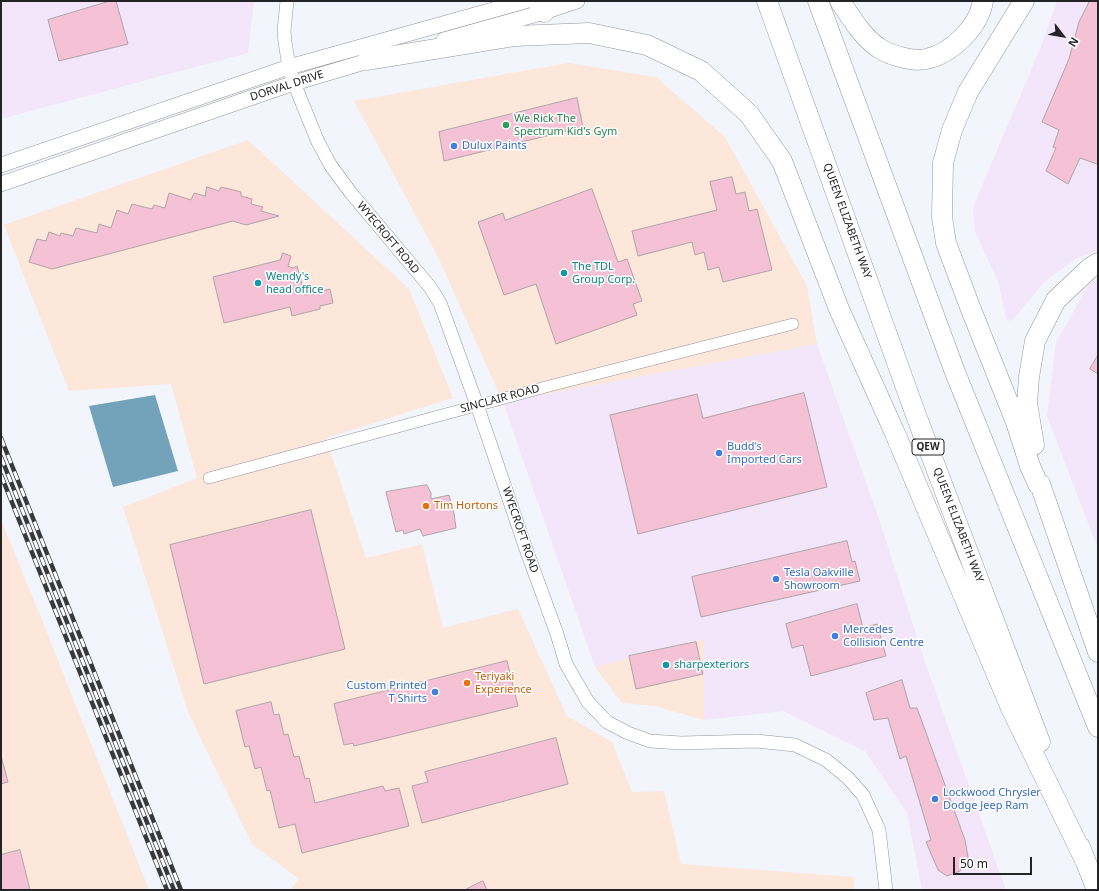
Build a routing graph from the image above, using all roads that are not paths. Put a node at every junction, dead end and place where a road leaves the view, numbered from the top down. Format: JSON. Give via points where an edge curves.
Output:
{"nodes":[{"id":1,"x":287,"y":1,"type":"edge"},
{"id":2,"x":525,"y":1,"type":"edge"},
{"id":3,"x":577,"y":1,"type":"edge"},
{"id":4,"x":767,"y":1,"type":"edge"},
{"id":5,"x":818,"y":1,"type":"edge"},
{"id":6,"x":840,"y":1,"type":"edge"},
{"id":7,"x":983,"y":1,"type":"edge"},
{"id":8,"x":1024,"y":1,"type":"edge"},
{"id":9,"x":541,"y":7,"type":"edge"},
{"id":10,"x":368,"y":60,"type":"junction"},
{"id":11,"x":290,"y":68,"type":"junction"},
{"id":12,"x":294,"y":83,"type":"junction"},
{"id":13,"x":1,"y":165,"type":"edge"},
{"id":14,"x":1,"y":184,"type":"edge"},
{"id":15,"x":1098,"y":263,"type":"edge"},
{"id":16,"x":792,"y":324,"type":"dead end"},
{"id":17,"x":477,"y":405,"type":"junction"},
{"id":18,"x":209,"y":478,"type":"dead end"},
{"id":19,"x":1040,"y":484,"type":"junction"},
{"id":20,"x":1098,"y":652,"type":"edge"},
{"id":21,"x":1098,"y":727,"type":"edge"},
{"id":22,"x":1085,"y":860,"type":"junction"},
{"id":23,"x":886,"y":890,"type":"edge"},
{"id":24,"x":1097,"y":890,"type":"edge"}],
"edges":[{"from":1,"to":11,"type":"street","name":"WYECROFT ROAD","via":[[284,30]]},
{"from":2,"to":11,"type":"main road","name":"DORVAL DRIVE"},
{"from":3,"to":9,"type":"main road","name":"DORVAL DRIVE"},
{"from":4,"to":22,"type":"highway","name":"QUEEN ELIZABETH WAY","number":"QEW","via":[[917,418]]},
{"from":5,"to":21,"type":"highway","via":[[954,372]]},
{"from":6,"to":7,"type":"highway","via":[[858,29],[878,48],[898,57],[925,60],[950,49],[965,36],[981,10]]},
{"from":8,"to":19,"type":"highway","via":[[968,92],[952,130],[943,163],[942,218],[946,243],[1016,422],[1030,466]]},
{"from":9,"to":10,"type":"main road","name":"DORVAL DRIVE"},
{"from":10,"to":12,"type":"main road","name":"DORVAL DRIVE"},
{"from":10,"to":22,"type":"highway","via":[[515,36],[589,32],[647,45],[701,71],[749,114],[782,161],[839,309],[894,431],[1011,708]]},
{"from":11,"to":12,"type":"street","name":"WYECROFT ROAD"},
{"from":11,"to":13,"type":"main road","name":"DORVAL DRIVE"},
{"from":12,"to":14,"type":"main road","name":"DORVAL DRIVE"},
{"from":12,"to":17,"type":"street","name":"WYECROFT ROAD","via":[[318,142],[331,166],[375,224],[430,287],[440,303]]},
{"from":15,"to":19,"type":"highway","via":[[1056,300],[1035,341],[1027,403],[1039,462]]},
{"from":16,"to":17,"type":"street","name":"SINCLAIR ROAD"},
{"from":17,"to":18,"type":"street","name":"SINCLAIR ROAD"},
{"from":17,"to":23,"type":"street","name":"WYECROFT ROAD","via":[[566,664],[588,702],[607,722],[650,741],[756,741],[795,745],[826,760],[848,778],[863,795],[880,830]]},
{"from":19,"to":20,"type":"highway"},
{"from":22,"to":24,"type":"highway","name":"QUEEN ELIZABETH WAY","number":"QEW"}]}
